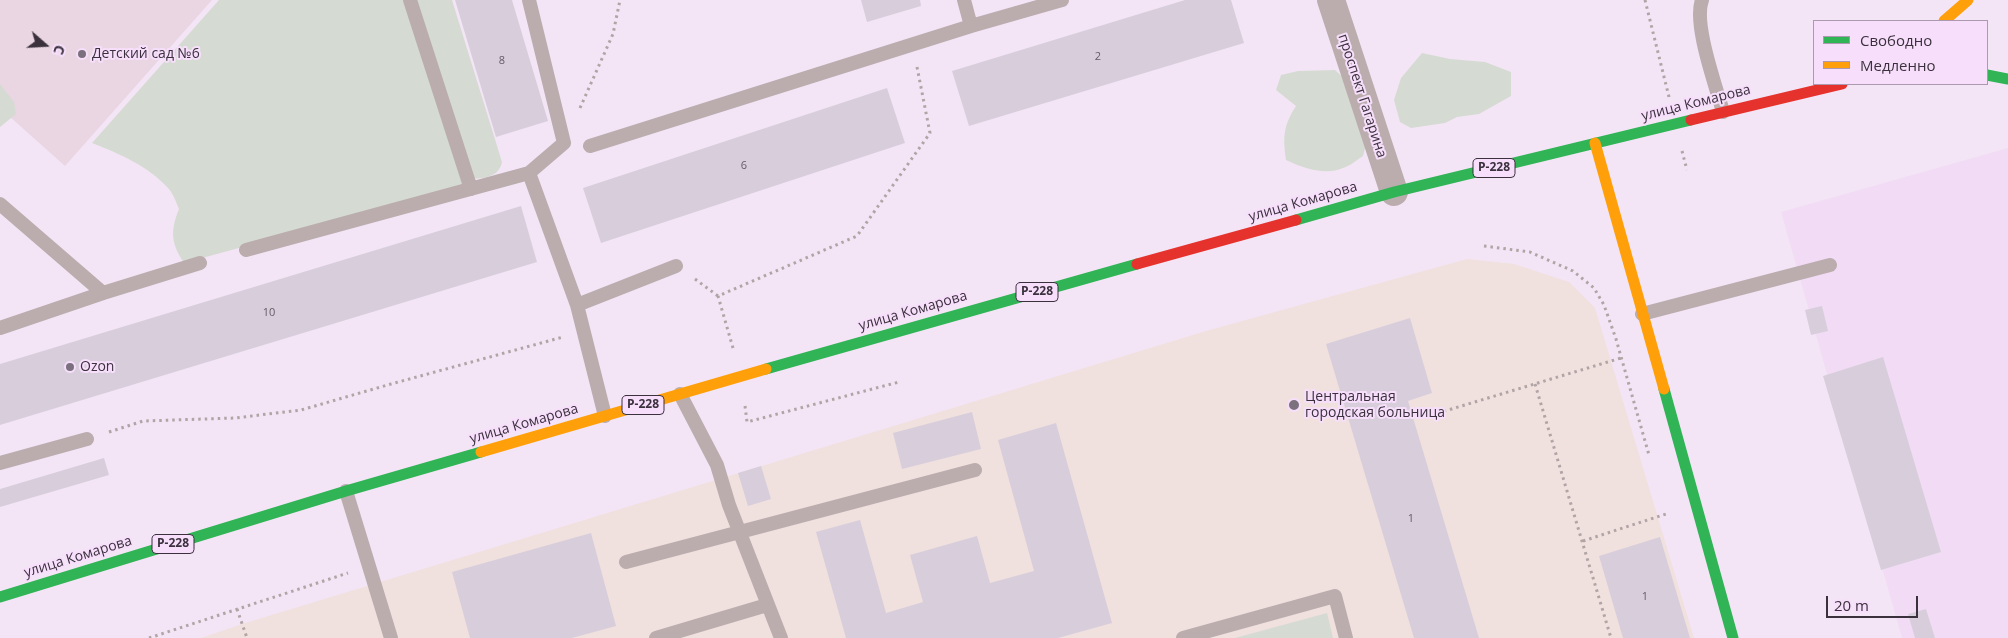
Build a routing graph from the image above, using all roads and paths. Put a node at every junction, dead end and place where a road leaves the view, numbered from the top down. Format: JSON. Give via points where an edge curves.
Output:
{"nodes":[{"id":1,"x":410,"y":0,"type":"edge"},
{"id":2,"x":529,"y":0,"type":"edge"},
{"id":3,"x":620,"y":0,"type":"edge"},
{"id":4,"x":964,"y":0,"type":"edge"},
{"id":5,"x":1062,"y":0,"type":"edge"},
{"id":6,"x":1331,"y":0,"type":"edge"},
{"id":7,"x":1645,"y":0,"type":"edge"},
{"id":8,"x":1702,"y":0,"type":"edge"},
{"id":9,"x":1968,"y":0,"type":"edge"},
{"id":10,"x":1945,"y":20,"type":"edge"},
{"id":11,"x":971,"y":26,"type":"junction"},
{"id":12,"x":913,"y":44,"type":"junction"},
{"id":13,"x":1988,"y":75,"type":"edge"},
{"id":14,"x":2008,"y":79,"type":"edge"},
{"id":15,"x":1838,"y":85,"type":"edge"},
{"id":16,"x":1723,"y":112,"type":"junction"},
{"id":17,"x":1675,"y":124,"type":"junction"},
{"id":18,"x":564,"y":143,"type":"junction"},
{"id":19,"x":1595,"y":143,"type":"junction"},
{"id":20,"x":590,"y":146,"type":"dead end"},
{"id":21,"x":1687,"y":170,"type":"dead end"},
{"id":22,"x":529,"y":173,"type":"junction"},
{"id":23,"x":471,"y":189,"type":"junction"},
{"id":24,"x":1394,"y":192,"type":"junction"},
{"id":25,"x":0,"y":204,"type":"edge"},
{"id":26,"x":1484,"y":246,"type":"dead end"},
{"id":27,"x":246,"y":250,"type":"dead end"},
{"id":28,"x":200,"y":262,"type":"dead end"},
{"id":29,"x":1830,"y":265,"type":"dead end"},
{"id":30,"x":676,"y":266,"type":"joint"},
{"id":31,"x":103,"y":293,"type":"junction"},
{"id":32,"x":718,"y":296,"type":"junction"},
{"id":33,"x":577,"y":305,"type":"junction"},
{"id":34,"x":1642,"y":314,"type":"junction"},
{"id":35,"x":0,"y":328,"type":"edge"},
{"id":36,"x":585,"y":332,"type":"junction"},
{"id":37,"x":1621,"y":358,"type":"junction"},
{"id":38,"x":740,"y":377,"type":"junction"},
{"id":39,"x":899,"y":382,"type":"dead end"},
{"id":40,"x":1534,"y":384,"type":"junction"},
{"id":41,"x":680,"y":394,"type":"junction"},
{"id":42,"x":605,"y":416,"type":"junction"},
{"id":43,"x":1425,"y":417,"type":"dead end"},
{"id":44,"x":87,"y":439,"type":"joint"},
{"id":45,"x":1651,"y":462,"type":"dead end"},
{"id":46,"x":0,"y":464,"type":"edge"},
{"id":47,"x":975,"y":470,"type":"dead end"},
{"id":48,"x":346,"y":491,"type":"junction"},
{"id":49,"x":1664,"y":506,"type":"dead end"},
{"id":50,"x":739,"y":531,"type":"junction"},
{"id":51,"x":1582,"y":542,"type":"junction"},
{"id":52,"x":626,"y":562,"type":"dead end"},
{"id":53,"x":370,"y":566,"type":"junction"},
{"id":54,"x":0,"y":597,"type":"edge"},
{"id":55,"x":767,"y":605,"type":"junction"},
{"id":56,"x":237,"y":608,"type":"junction"},
{"id":57,"x":149,"y":638,"type":"edge"},
{"id":58,"x":247,"y":638,"type":"edge"},
{"id":59,"x":391,"y":638,"type":"edge"},
{"id":60,"x":656,"y":638,"type":"edge"},
{"id":61,"x":781,"y":638,"type":"edge"},
{"id":62,"x":1183,"y":638,"type":"edge"},
{"id":63,"x":1346,"y":638,"type":"edge"},
{"id":64,"x":1611,"y":638,"type":"edge"},
{"id":65,"x":1733,"y":638,"type":"edge"}],
"edges":[{"from":1,"to":23,"type":"lane"},
{"from":2,"to":18,"type":"lane"},
{"from":3,"to":18,"type":"path","via":[[613,34]]},
{"from":4,"to":11,"type":"lane"},
{"from":5,"to":11,"type":"lane"},
{"from":6,"to":24,"type":"street","name":"проспект Гагарина"},
{"from":7,"to":17,"type":"path"},
{"from":8,"to":16,"type":"lane","via":[[1699,9],[1702,35]]},
{"from":9,"to":10,"type":"main road"},
{"from":11,"to":12,"type":"lane"},
{"from":12,"to":20,"type":"lane"},
{"from":12,"to":32,"type":"path","via":[[930,133],[857,236]]},
{"from":13,"to":14,"type":"main road"},
{"from":15,"to":16,"type":"main road","name":"улица Комарова","number":"Р-228"},
{"from":16,"to":17,"type":"main road","name":"улица Комарова","number":"Р-228"},
{"from":17,"to":19,"type":"main road","name":"улица Комарова","number":"Р-228"},
{"from":17,"to":21,"type":"path"},
{"from":18,"to":22,"type":"lane"},
{"from":19,"to":24,"type":"main road","name":"улица Комарова","number":"Р-228"},
{"from":19,"to":34,"type":"main road"},
{"from":22,"to":23,"type":"lane"},
{"from":22,"to":33,"type":"lane"},
{"from":23,"to":27,"type":"lane"},
{"from":24,"to":38,"type":"main road","name":"улица Комарова","number":"Р-228"},
{"from":25,"to":31,"type":"lane"},
{"from":26,"to":37,"type":"path","via":[[1530,252],[1573,271],[1594,288],[1604,305]]},
{"from":28,"to":31,"type":"lane"},
{"from":29,"to":34,"type":"lane"},
{"from":30,"to":32,"type":"path"},
{"from":30,"to":33,"type":"lane"},
{"from":31,"to":35,"type":"lane"},
{"from":32,"to":38,"type":"path"},
{"from":33,"to":36,"type":"lane"},
{"from":34,"to":65,"type":"main road"},
{"from":36,"to":42,"type":"lane"},
{"from":36,"to":44,"type":"path","via":[[301,410],[235,418],[143,421]]},
{"from":37,"to":40,"type":"path"},
{"from":37,"to":45,"type":"path"},
{"from":38,"to":39,"type":"path","via":[[747,422]]},
{"from":38,"to":41,"type":"main road","name":"улица Комарова","number":"Р-228"},
{"from":40,"to":43,"type":"path"},
{"from":40,"to":51,"type":"path"},
{"from":41,"to":42,"type":"main road","name":"улица Комарова","number":"Р-228"},
{"from":41,"to":50,"type":"lane","via":[[717,465]]},
{"from":42,"to":48,"type":"main road","name":"улица Комарова","number":"Р-228"},
{"from":44,"to":46,"type":"lane"},
{"from":47,"to":50,"type":"lane"},
{"from":48,"to":53,"type":"lane"},
{"from":48,"to":54,"type":"main road","name":"улица Комарова","number":"Р-228"},
{"from":49,"to":51,"type":"path","via":[[1666,514]]},
{"from":50,"to":52,"type":"lane"},
{"from":50,"to":55,"type":"lane"},
{"from":51,"to":64,"type":"path"},
{"from":53,"to":56,"type":"path"},
{"from":53,"to":59,"type":"lane"},
{"from":55,"to":60,"type":"lane"},
{"from":55,"to":61,"type":"lane"},
{"from":56,"to":57,"type":"path"},
{"from":56,"to":58,"type":"path"},
{"from":62,"to":63,"type":"lane","via":[[1336,596]]}]}
